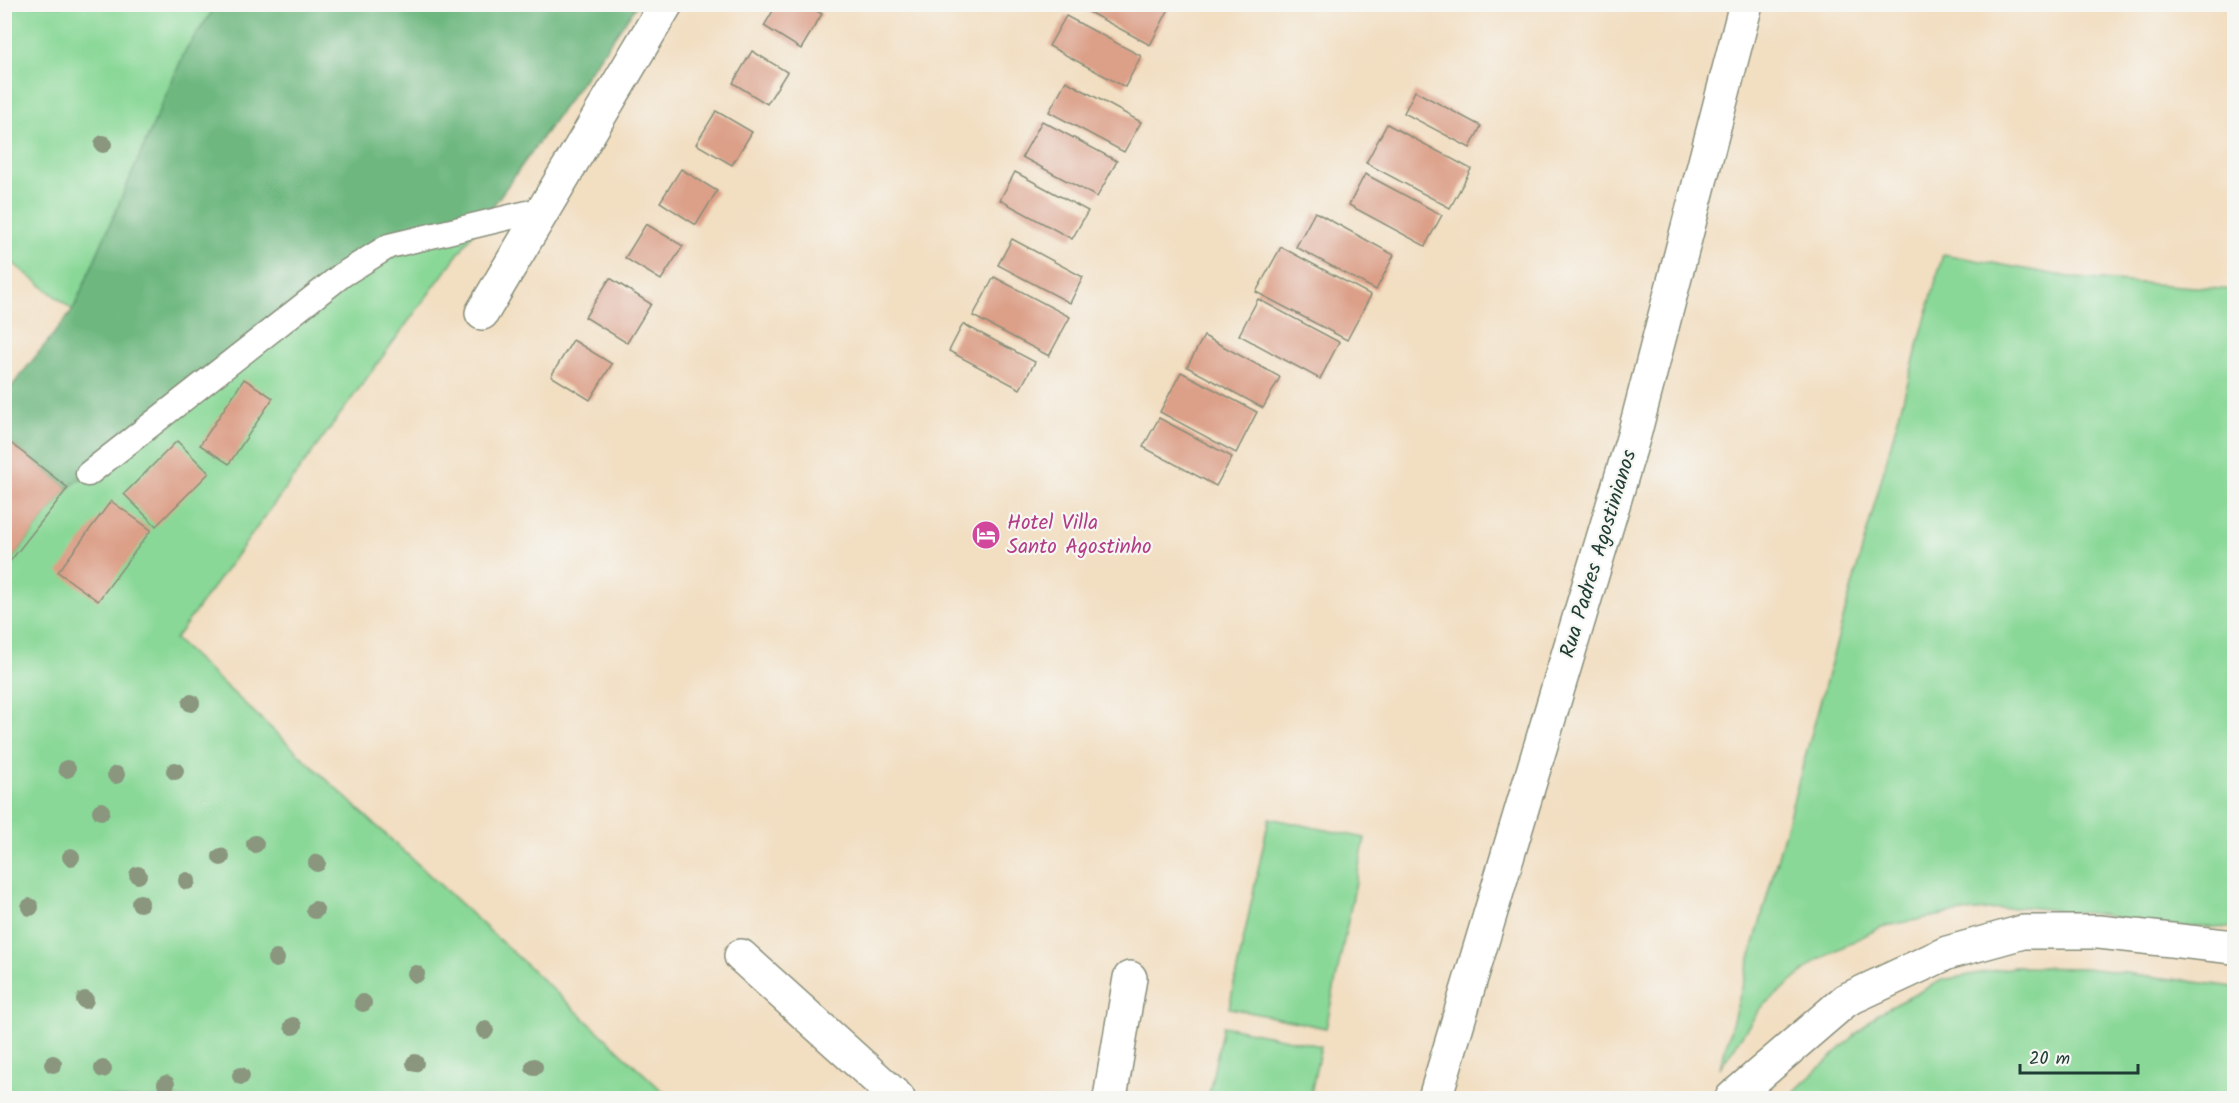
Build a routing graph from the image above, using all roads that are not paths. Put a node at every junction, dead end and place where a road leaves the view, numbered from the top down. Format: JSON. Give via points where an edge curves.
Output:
{"nodes":[{"id":1,"x":666,"y":4,"type":"edge"},
{"id":2,"x":1737,"y":8,"type":"edge"},
{"id":3,"x":544,"y":209,"type":"junction"},
{"id":4,"x":482,"y":313,"type":"dead end"},
{"id":5,"x":88,"y":474,"type":"dead end"},
{"id":6,"x":2235,"y":947,"type":"edge"},
{"id":7,"x":741,"y":956,"type":"dead end"},
{"id":8,"x":1131,"y":978,"type":"dead end"},
{"id":9,"x":898,"y":1098,"type":"edge"},
{"id":10,"x":1110,"y":1098,"type":"edge"},
{"id":11,"x":1435,"y":1098,"type":"edge"},
{"id":12,"x":1732,"y":1098,"type":"edge"}],
"edges":[{"from":1,"to":3,"type":"street"},
{"from":2,"to":11,"type":"street","name":"Rua Padres Agostinianos","via":[[1634,435]]},
{"from":3,"to":4,"type":"street"},
{"from":3,"to":5,"type":"lane","via":[[389,246],[342,275]]},
{"from":6,"to":12,"type":"street","via":[[2098,932],[2023,932],[1947,953],[1846,1000]]},
{"from":7,"to":9,"type":"street"},
{"from":8,"to":10,"type":"street"}]}
